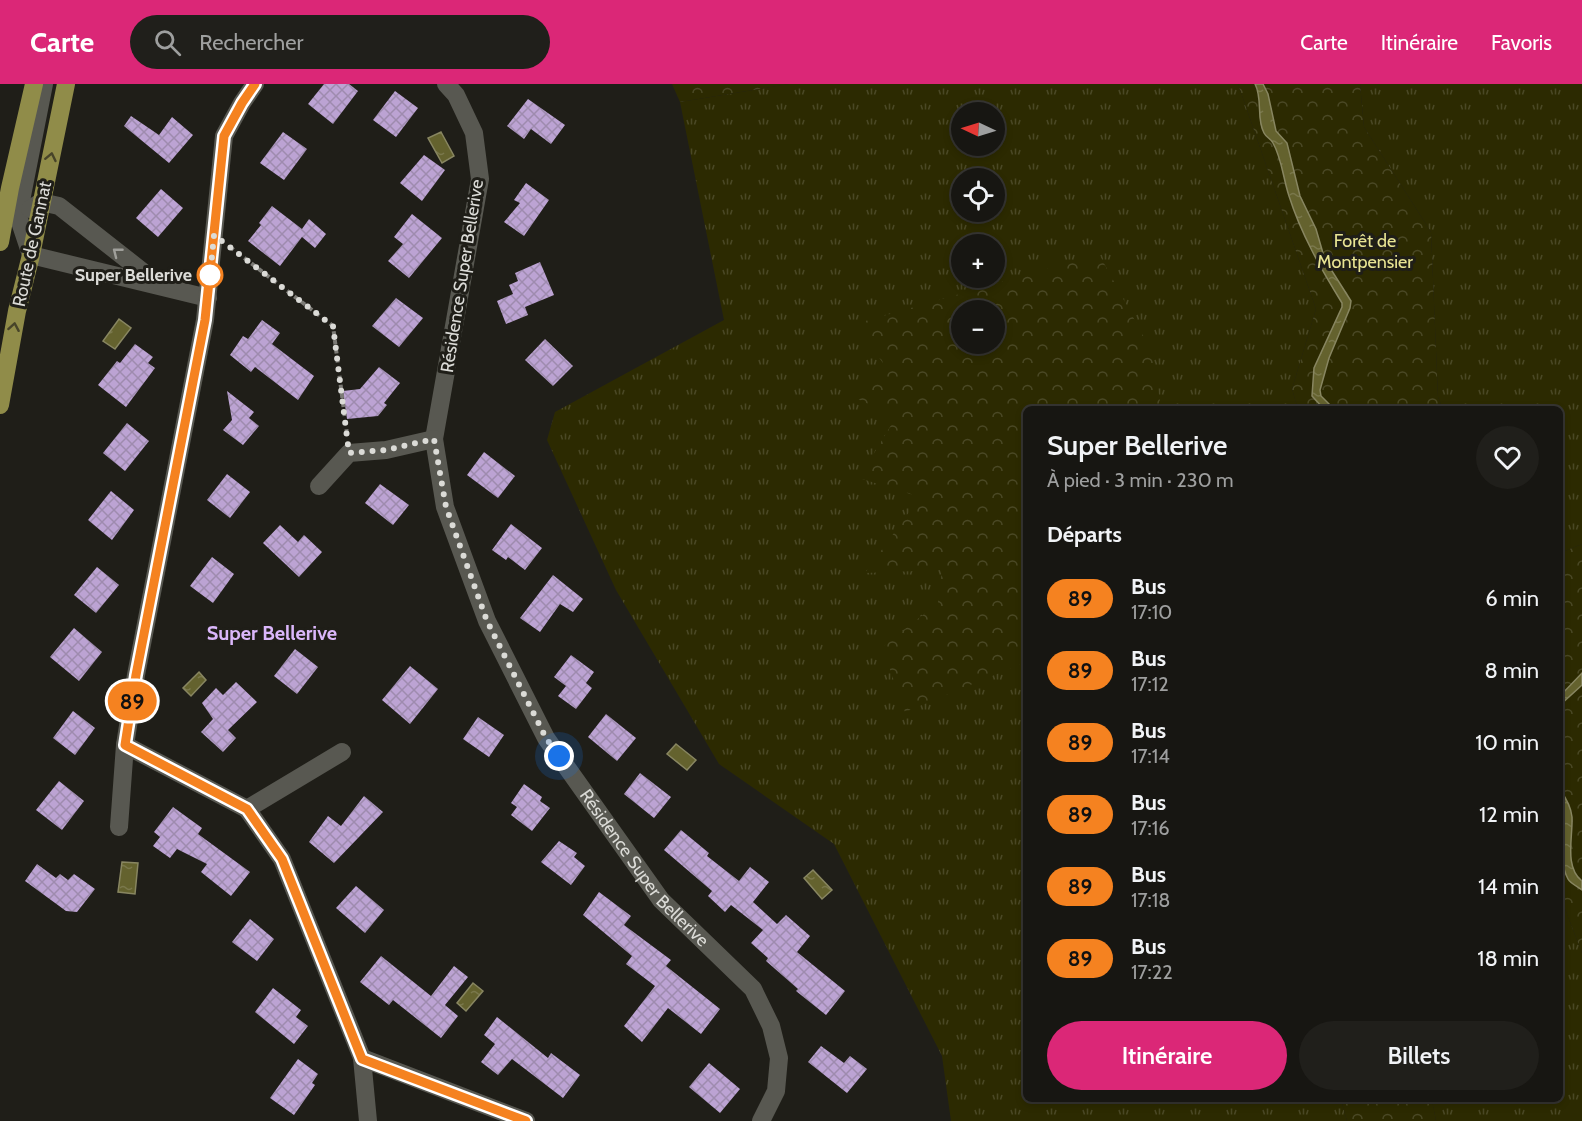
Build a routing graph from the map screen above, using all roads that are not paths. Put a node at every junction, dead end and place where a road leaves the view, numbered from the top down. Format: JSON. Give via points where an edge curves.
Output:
{"nodes":[{"id":1,"x":34,"y":84,"type":"edge"},
{"id":2,"x":44,"y":84,"type":"edge"},
{"id":3,"x":66,"y":84,"type":"edge"},
{"id":4,"x":255,"y":84,"type":"edge"},
{"id":5,"x":446,"y":84,"type":"edge"},
{"id":6,"x":41,"y":202,"type":"junction"},
{"id":7,"x":18,"y":216,"type":"junction"},
{"id":8,"x":0,"y":242,"type":"edge"},
{"id":9,"x":0,"y":250,"type":"edge"},
{"id":10,"x":32,"y":255,"type":"junction"},
{"id":11,"x":163,"y":288,"type":"junction"},
{"id":12,"x":208,"y":298,"type":"junction"},
{"id":13,"x":0,"y":405,"type":"edge"},
{"id":14,"x":434,"y":439,"type":"junction"},
{"id":15,"x":319,"y":486,"type":"dead end"},
{"id":16,"x":125,"y":745,"type":"junction"},
{"id":17,"x":342,"y":752,"type":"dead end"},
{"id":18,"x":247,"y":809,"type":"junction"},
{"id":19,"x":119,"y":827,"type":"dead end"},
{"id":20,"x":362,"y":1059,"type":"junction"},
{"id":21,"x":368,"y":1121,"type":"edge"},
{"id":22,"x":526,"y":1121,"type":"edge"},
{"id":23,"x":761,"y":1121,"type":"edge"}],
"edges":[{"from":1,"to":8,"type":"main road","name":"Route de Gannat"},
{"from":2,"to":7,"type":"street"},
{"from":6,"to":3,"type":"main road","name":"Route de Gannat","one_way":true},
{"from":4,"to":12,"type":"street","via":[[224,136]]},
{"from":5,"to":14,"type":"street","name":"Résidence Super Bellerive","via":[[474,133],[480,179]]},
{"from":6,"to":7,"type":"street"},
{"from":6,"to":10,"type":"main road","name":"Route de Gannat"},
{"from":11,"to":6,"type":"street","one_way":true,"via":[[59,206]]},
{"from":7,"to":9,"type":"street"},
{"from":7,"to":10,"type":"street"},
{"from":10,"to":11,"type":"street"},
{"from":13,"to":10,"type":"main road","name":"Route de Gannat","one_way":true},
{"from":11,"to":12,"type":"street"},
{"from":12,"to":16,"type":"street"},
{"from":14,"to":15,"type":"street","via":[[386,450],[349,453]]},
{"from":14,"to":23,"type":"street","name":"Résidence Super Bellerive","via":[[446,507],[487,621],[546,738],[661,900],[753,989],[771,1026],[779,1058],[776,1091]]},
{"from":16,"to":18,"type":"street"},
{"from":16,"to":19,"type":"street"},
{"from":17,"to":18,"type":"street"},
{"from":18,"to":20,"type":"street","via":[[282,859]]},
{"from":20,"to":21,"type":"street"},
{"from":20,"to":22,"type":"street"}]}
